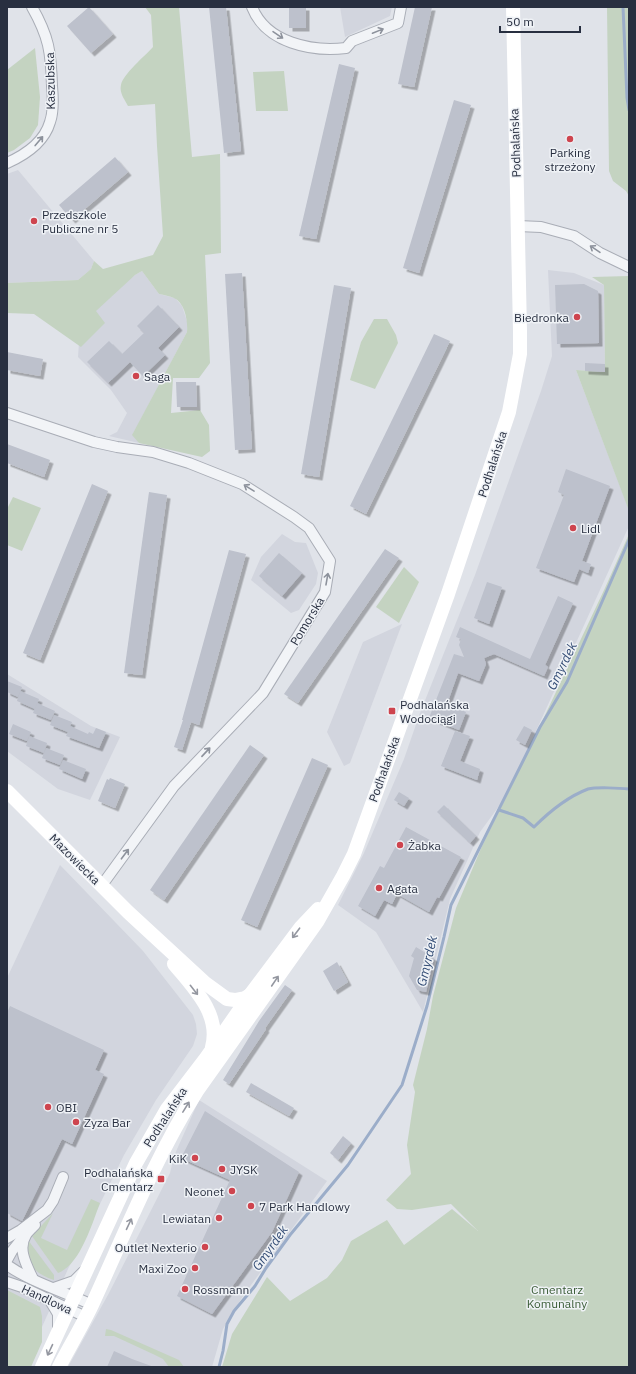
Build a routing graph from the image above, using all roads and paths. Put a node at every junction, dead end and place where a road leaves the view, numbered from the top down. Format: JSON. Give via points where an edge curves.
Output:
{"nodes":[{"id":1,"x":32,"y":7,"type":"edge"},
{"id":2,"x":252,"y":7,"type":"edge"},
{"id":3,"x":401,"y":7,"type":"edge"},
{"id":4,"x":513,"y":7,"type":"edge"},
{"id":5,"x":7,"y":163,"type":"edge"},
{"id":6,"x":518,"y":226,"type":"junction"},
{"id":7,"x":629,"y":267,"type":"edge"},
{"id":8,"x":7,"y":413,"type":"edge"},
{"id":9,"x":8,"y":794,"type":"edge"},
{"id":10,"x":102,"y":885,"type":"junction"},
{"id":11,"x":332,"y":895,"type":"junction"},
{"id":12,"x":144,"y":927,"type":"junction"},
{"id":13,"x":250,"y":995,"type":"junction"},
{"id":14,"x":227,"y":999,"type":"junction"},
{"id":15,"x":207,"y":1005,"type":"junction"},
{"id":16,"x":252,"y":1013,"type":"junction"},
{"id":17,"x":233,"y":1018,"type":"junction"},
{"id":18,"x":234,"y":1038,"type":"junction"},
{"id":19,"x":212,"y":1050,"type":"junction"},
{"id":20,"x":63,"y":1177,"type":"dead end"},
{"id":21,"x":47,"y":1210,"type":"junction"},
{"id":22,"x":26,"y":1234,"type":"junction"},
{"id":23,"x":7,"y":1238,"type":"edge"},
{"id":24,"x":7,"y":1260,"type":"edge"},
{"id":25,"x":7,"y":1265,"type":"edge"},
{"id":26,"x":89,"y":1266,"type":"junction"},
{"id":27,"x":33,"y":1279,"type":"junction"},
{"id":28,"x":7,"y":1282,"type":"edge"},
{"id":29,"x":54,"y":1288,"type":"junction"},
{"id":30,"x":49,"y":1299,"type":"junction"},
{"id":31,"x":80,"y":1307,"type":"junction"},
{"id":32,"x":58,"y":1333,"type":"junction"},
{"id":33,"x":42,"y":1367,"type":"edge"},
{"id":34,"x":59,"y":1367,"type":"edge"}],
"edges":[{"from":5,"to":1,"type":"street","name":"Kaszubska","one_way":true,"via":[[30,151],[50,123],[53,98],[49,48],[46,34]]},
{"from":2,"to":3,"type":"street","one_way":true,"via":[[262,24],[293,44],[335,50],[346,48],[352,41],[398,23]]},
{"from":4,"to":6,"type":"street","name":"Podhalańska"},
{"from":7,"to":6,"type":"street","one_way":true,"via":[[600,253],[574,236],[541,227]]},
{"from":6,"to":11,"type":"street","name":"Podhalańska","via":[[520,354],[509,412],[448,594],[354,854]]},
{"from":10,"to":8,"type":"street","name":"Pomorska","one_way":true,"via":[[174,786],[263,693],[325,592],[330,561],[309,528],[242,484],[153,452],[94,442]]},
{"from":9,"to":10,"type":"street","name":"Mazowiecka"},
{"from":10,"to":12,"type":"street","name":"Mazowiecka"},
{"from":11,"to":13,"type":"street","name":"Podhalańska","one_way":true,"via":[[301,926]]},
{"from":16,"to":11,"type":"street","name":"Podhalańska","one_way":true,"via":[[317,922]]},
{"from":12,"to":14,"type":"street","name":"Mazowiecka","via":[[180,961]]},
{"from":12,"to":15,"type":"street","name":"Mazowiecka","one_way":true},
{"from":13,"to":14,"type":"street","via":[[235,1000]]},
{"from":13,"to":17,"type":"street","name":"Podhalańska"},
{"from":14,"to":17,"type":"street"},
{"from":15,"to":17,"type":"street","name":"Mazowiecka","via":[[220,1015]]},
{"from":15,"to":19,"type":"street","name":"Mazowiecka","via":[[214,1034]]},
{"from":16,"to":17,"type":"street","via":[[244,1018]]},
{"from":16,"to":18,"type":"street","name":"Podhalańska"},
{"from":17,"to":18,"type":"street","via":[[236,1025]]},
{"from":17,"to":19,"type":"street","name":"Podhalańska"},
{"from":31,"to":18,"type":"street","name":"Podhalańska","one_way":true,"via":[[101,1285],[180,1116]]},
{"from":19,"to":26,"type":"street","name":"Podhalańska","via":[[153,1133],[136,1163]]},
{"from":20,"to":21,"type":"street"},
{"from":21,"to":22,"type":"street"},
{"from":21,"to":23,"type":"street"},
{"from":22,"to":24,"type":"street"},
{"from":22,"to":27,"type":"street","name":"Handlowa","via":[[22,1244],[24,1261]]},
{"from":25,"to":27,"type":"street","name":"Handlowa"},
{"from":26,"to":29,"type":"street","via":[[74,1281]]},
{"from":26,"to":31,"type":"street","name":"Podhalańska"},
{"from":27,"to":29,"type":"street","name":"Handlowa"},
{"from":28,"to":30,"type":"street","name":"Handlowa"},
{"from":29,"to":31,"type":"street","name":"Handlowa"},
{"from":30,"to":31,"type":"street","name":"Handlowa"},
{"from":30,"to":32,"type":"street","via":[[58,1314]]},
{"from":31,"to":32,"type":"street","name":"Podhalańska"},
{"from":31,"to":34,"type":"street","name":"Podhalańska","via":[[68,1349]]},
{"from":32,"to":33,"type":"street","name":"Podhalańska","one_way":true}]}
